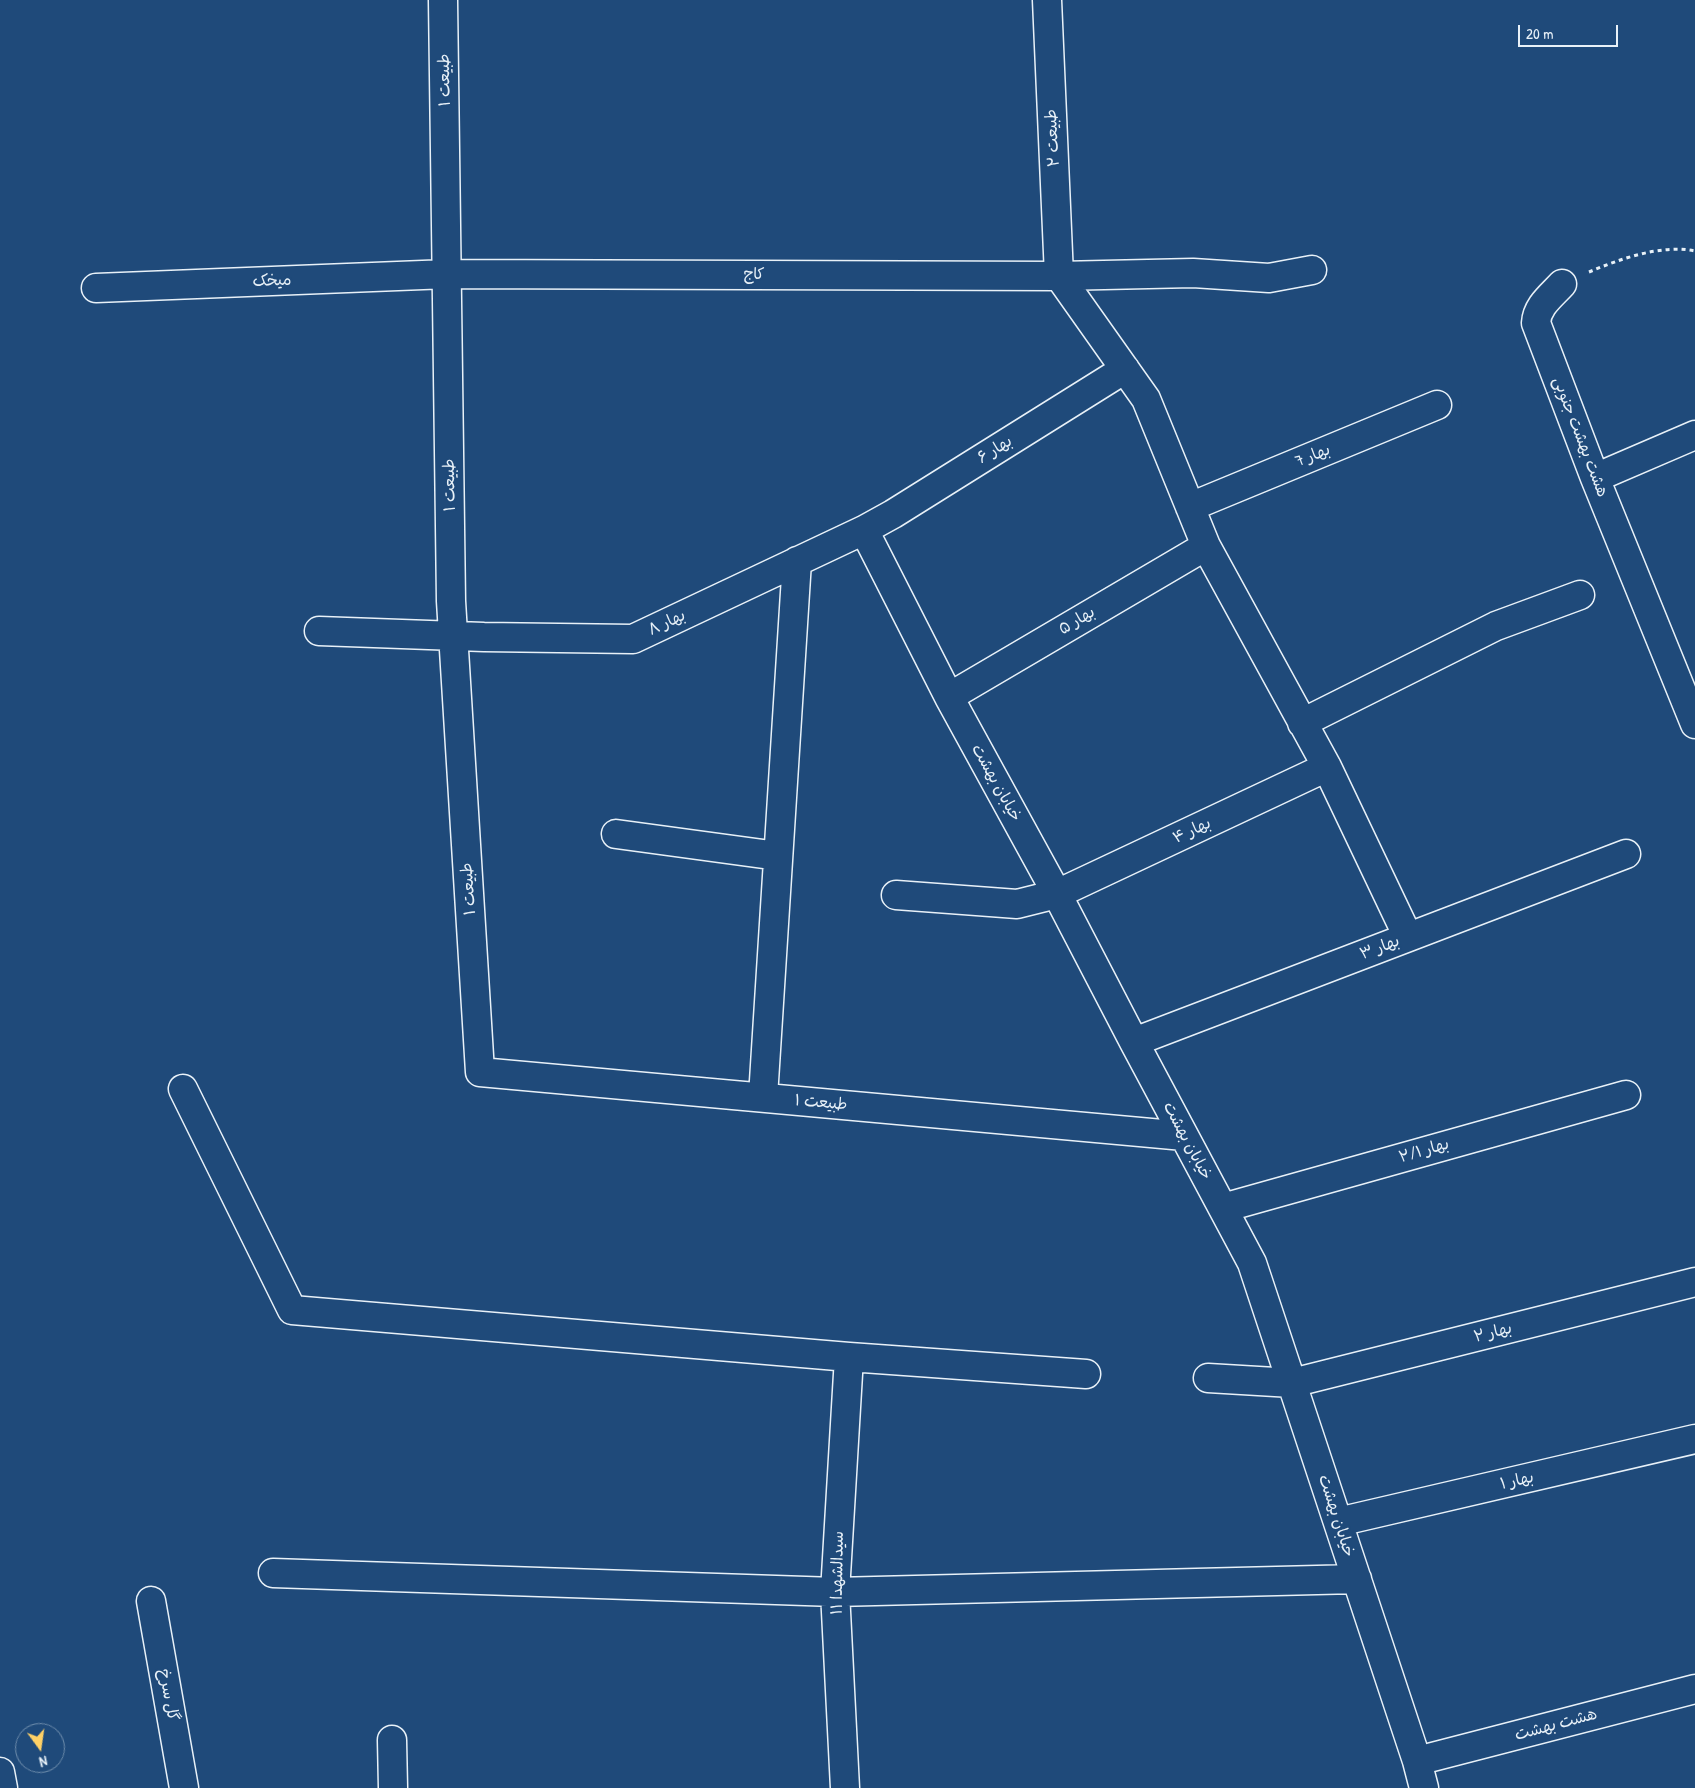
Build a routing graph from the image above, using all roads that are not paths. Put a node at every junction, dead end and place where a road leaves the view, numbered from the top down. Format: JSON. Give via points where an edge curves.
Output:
{"nodes":[{"id":1,"x":443,"y":0,"type":"edge"},
{"id":2,"x":1047,"y":0,"type":"edge"},
{"id":3,"x":1312,"y":270,"type":"dead end"},
{"id":4,"x":448,"y":274,"type":"junction"},
{"id":5,"x":1060,"y":276,"type":"junction"},
{"id":6,"x":1562,"y":284,"type":"road end"},
{"id":7,"x":96,"y":288,"type":"dead end"},
{"id":8,"x":1125,"y":369,"type":"junction"},
{"id":9,"x":1437,"y":405,"type":"dead end"},
{"id":10,"x":1695,"y":435,"type":"edge"},
{"id":11,"x":1595,"y":478,"type":"junction"},
{"id":12,"x":1190,"y":506,"type":"junction"},
{"id":13,"x":864,"y":530,"type":"junction"},
{"id":14,"x":1206,"y":546,"type":"junction"},
{"id":15,"x":797,"y":561,"type":"junction"},
{"id":16,"x":1580,"y":595,"type":"dead end"},
{"id":17,"x":319,"y":631,"type":"dead end"},
{"id":18,"x":453,"y":635,"type":"junction"},
{"id":19,"x":949,"y":697,"type":"junction"},
{"id":20,"x":1302,"y":724,"type":"junction"},
{"id":21,"x":1695,"y":724,"type":"edge"},
{"id":22,"x":1327,"y":767,"type":"junction"},
{"id":23,"x":616,"y":834,"type":"dead end"},
{"id":24,"x":1626,"y":854,"type":"dead end"},
{"id":25,"x":778,"y":856,"type":"junction"},
{"id":26,"x":1057,"y":894,"type":"junction"},
{"id":27,"x":896,"y":895,"type":"dead end"},
{"id":28,"x":1408,"y":937,"type":"junction"},
{"id":29,"x":1134,"y":1042,"type":"junction"},
{"id":30,"x":183,"y":1089,"type":"dead end"},
{"id":31,"x":1626,"y":1095,"type":"dead end"},
{"id":32,"x":763,"y":1097,"type":"junction"},
{"id":33,"x":1184,"y":1136,"type":"junction"},
{"id":34,"x":1223,"y":1208,"type":"junction"},
{"id":35,"x":1695,"y":1282,"type":"edge"},
{"id":36,"x":849,"y":1358,"type":"junction"},
{"id":37,"x":1086,"y":1374,"type":"dead end"},
{"id":38,"x":1208,"y":1378,"type":"dead end"},
{"id":39,"x":1292,"y":1383,"type":"junction"},
{"id":40,"x":1695,"y":1439,"type":"edge"},
{"id":41,"x":1338,"y":1522,"type":"junction"},
{"id":42,"x":273,"y":1574,"type":"dead end"},
{"id":43,"x":1357,"y":1579,"type":"junction"},
{"id":44,"x":835,"y":1592,"type":"junction"},
{"id":45,"x":151,"y":1601,"type":"dead end"},
{"id":46,"x":1695,"y":1689,"type":"edge"},
{"id":47,"x":392,"y":1740,"type":"dead end"},
{"id":48,"x":1417,"y":1762,"type":"junction"},
{"id":49,"x":0,"y":1772,"type":"edge"},
{"id":50,"x":3,"y":1788,"type":"edge"},
{"id":51,"x":184,"y":1788,"type":"edge"},
{"id":52,"x":393,"y":1788,"type":"edge"},
{"id":53,"x":845,"y":1788,"type":"edge"},
{"id":54,"x":1424,"y":1788,"type":"edge"}],
"edges":[{"from":1,"to":4,"type":"street","name":"طبیعت ۱"},
{"from":2,"to":5,"type":"street","name":"طبیعت ۲"},
{"from":3,"to":5,"type":"street","name":"کاج","via":[[1269,278],[1193,274]]},
{"from":4,"to":5,"type":"street","name":"کاج"},
{"from":4,"to":7,"type":"street","name":"میخک"},
{"from":4,"to":18,"type":"street","name":"طبیعت ۱"},
{"from":5,"to":8,"type":"street"},
{"from":6,"to":11,"type":"street","name":"هشت بهشت جنوبی","via":[[1536,314],[1536,323]]},
{"from":8,"to":12,"type":"street","via":[[1146,398]]},
{"from":8,"to":13,"type":"street","name":"بهار ۶"},
{"from":9,"to":12,"type":"street","name":"بهار 7"},
{"from":10,"to":11,"type":"street"},
{"from":11,"to":21,"type":"street","name":"هشت بهشت جنوبی"},
{"from":12,"to":14,"type":"street"},
{"from":13,"to":15,"type":"street","name":"بهار ۸"},
{"from":13,"to":19,"type":"street","name":"خیابان بهشت"},
{"from":14,"to":19,"type":"street","name":"بهار ۵"},
{"from":14,"to":20,"type":"street"},
{"from":15,"to":18,"type":"street","name":"بهار ۸","via":[[633,639]]},
{"from":15,"to":25,"type":"street"},
{"from":16,"to":20,"type":"street","via":[[1496,626]]},
{"from":17,"to":18,"type":"street","name":"بهار ۸"},
{"from":18,"to":32,"type":"street","name":"طبیعت ۱","via":[[480,1072]]},
{"from":19,"to":26,"type":"street","name":"خیابان بهشت"},
{"from":20,"to":22,"type":"street"},
{"from":22,"to":26,"type":"street","name":"بهار ۴"},
{"from":22,"to":28,"type":"street"},
{"from":23,"to":25,"type":"street"},
{"from":24,"to":28,"type":"street","name":"بهار ۳"},
{"from":25,"to":32,"type":"street"},
{"from":26,"to":27,"type":"street","name":"بهار ۴","via":[[1017,904]]},
{"from":26,"to":29,"type":"street","name":"خیابان بهشت"},
{"from":28,"to":29,"type":"street","name":"بهار ۳"},
{"from":29,"to":33,"type":"street","name":"خیابان بهشت"},
{"from":30,"to":36,"type":"street","via":[[292,1310]]},
{"from":31,"to":34,"type":"street","name":"بهار ۲/۱"},
{"from":32,"to":33,"type":"street","name":"طبیعت ۱"},
{"from":33,"to":34,"type":"street","name":"خیابان بهشت"},
{"from":34,"to":39,"type":"street","name":"خیابان بهشت","via":[[1252,1263]]},
{"from":35,"to":39,"type":"street","name":"بهار ۲"},
{"from":36,"to":37,"type":"street"},
{"from":36,"to":44,"type":"street","name":"سیدالشهدا ۱۱"},
{"from":38,"to":39,"type":"street","name":"بهار ۲"},
{"from":39,"to":41,"type":"street","name":"خیابان بهشت"},
{"from":40,"to":41,"type":"street","name":"بهار ۱"},
{"from":41,"to":43,"type":"street","name":"خیابان بهشت"},
{"from":42,"to":44,"type":"street"},
{"from":43,"to":44,"type":"street"},
{"from":43,"to":48,"type":"street","name":"خیابان بهشت"},
{"from":44,"to":53,"type":"street","name":"سیدالشهدا ۱۱"},
{"from":45,"to":51,"type":"street","name":"گل سرخ"},
{"from":46,"to":48,"type":"street","name":"هشت بهشت"},
{"from":47,"to":52,"type":"street"},
{"from":48,"to":54,"type":"street","name":"خیابان بهشت"},
{"from":49,"to":50,"type":"street"}]}
